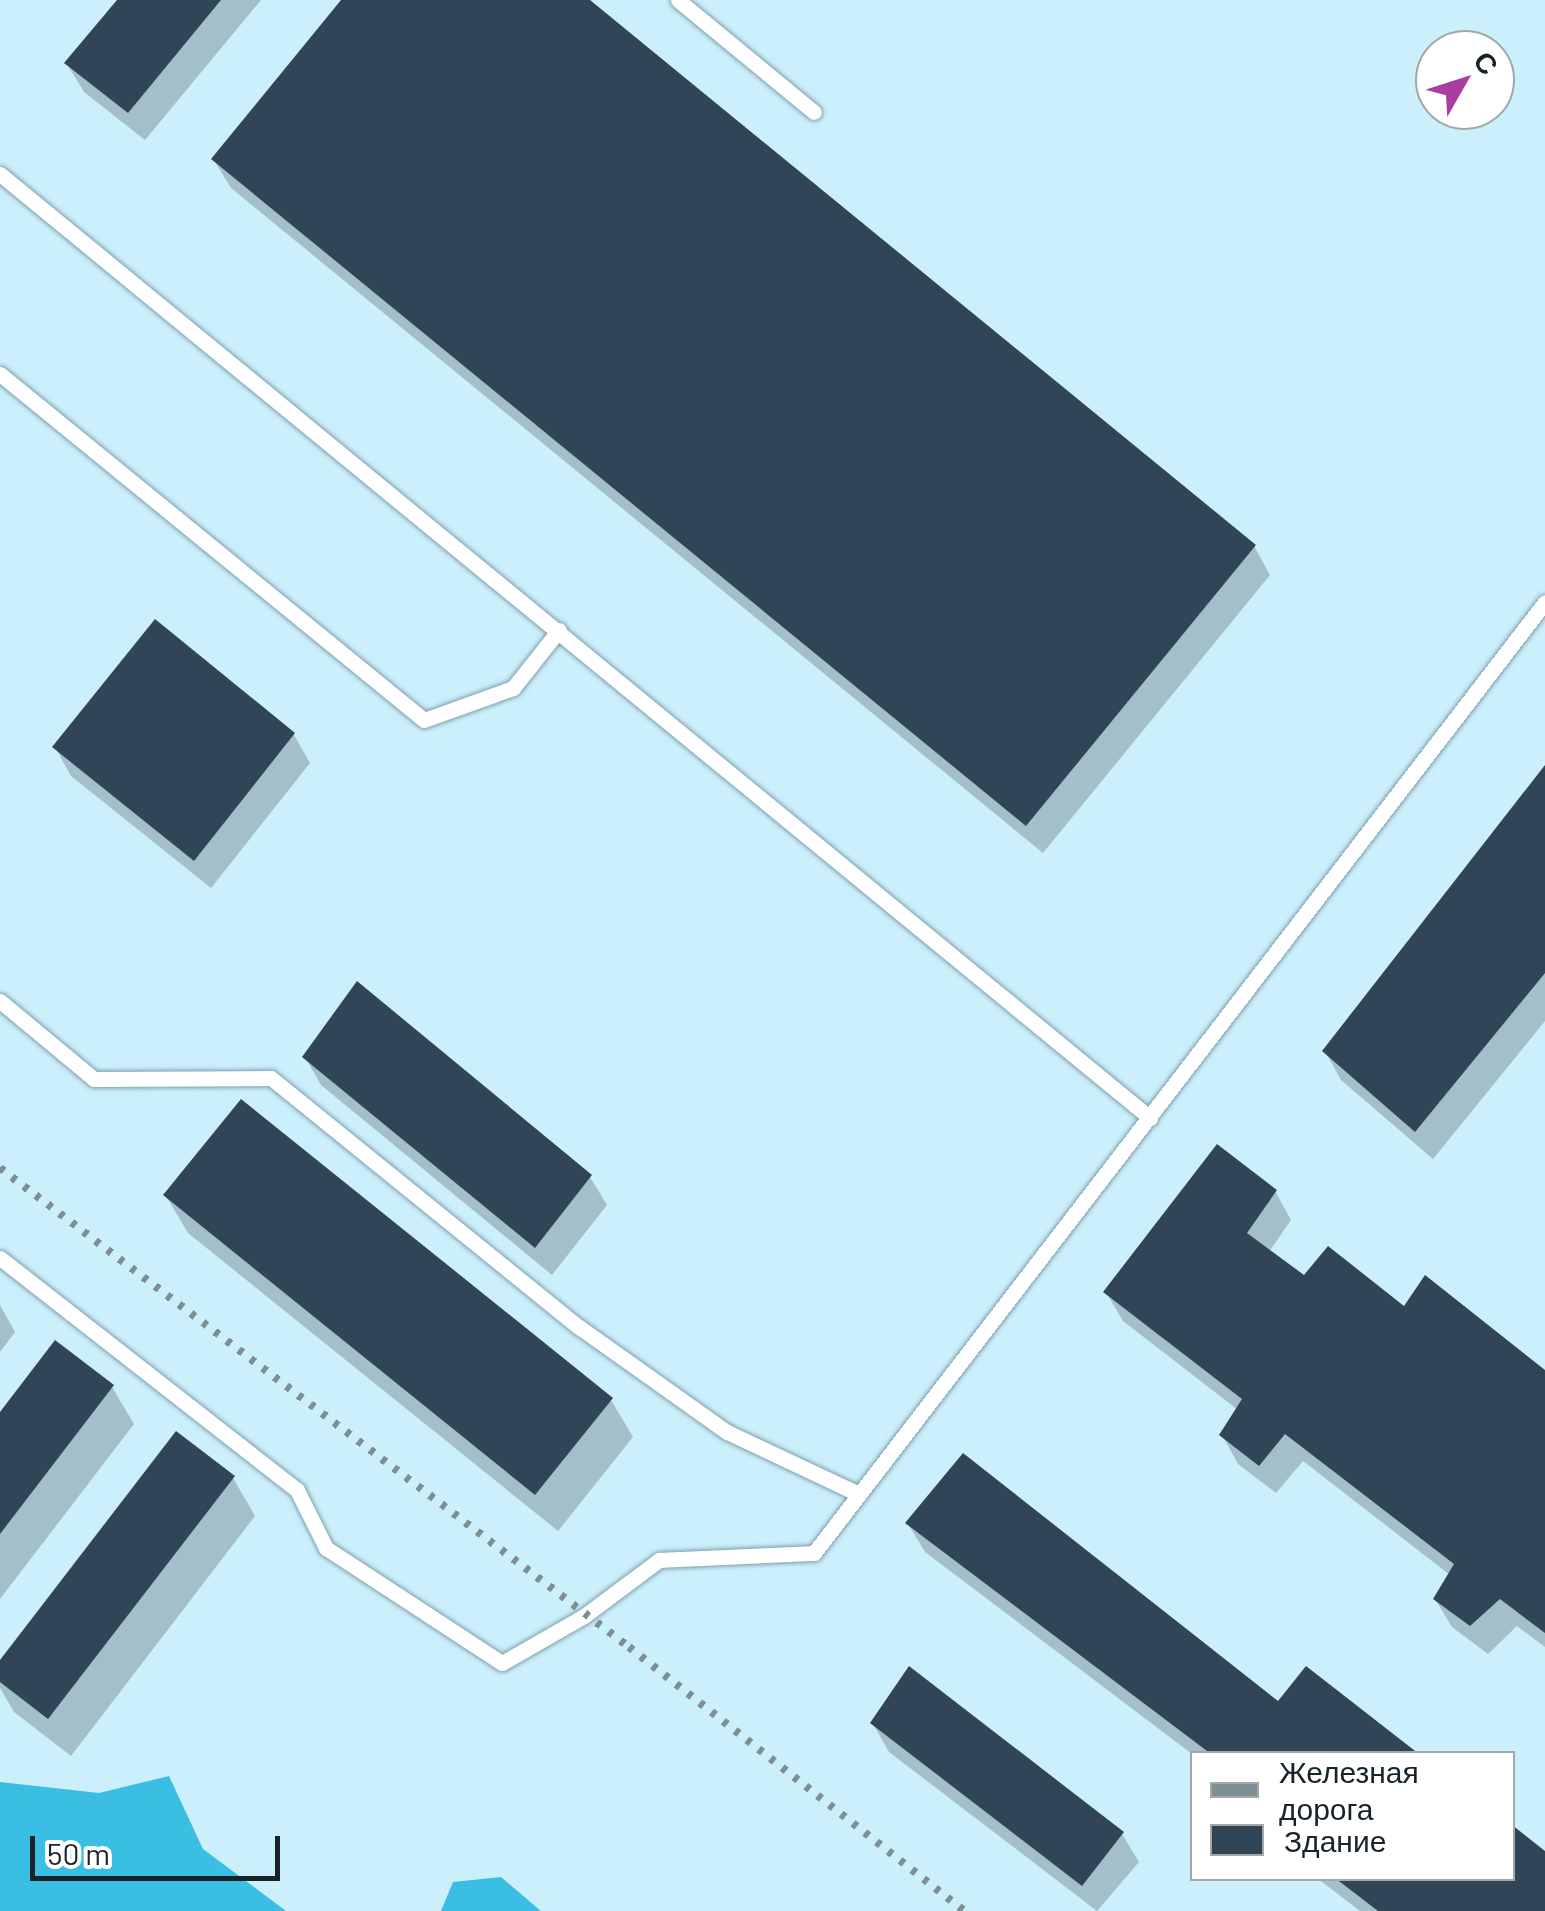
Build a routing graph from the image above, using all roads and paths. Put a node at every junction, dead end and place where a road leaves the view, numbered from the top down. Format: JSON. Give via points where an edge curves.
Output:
{"nodes":[{"id":1,"x":678,"y":0,"type":"edge"},
{"id":2,"x":814,"y":112,"type":"dead end"},
{"id":3,"x":0,"y":174,"type":"edge"},
{"id":4,"x":0,"y":374,"type":"edge"},
{"id":5,"x":1545,"y":602,"type":"edge"},
{"id":6,"x":560,"y":630,"type":"junction"},
{"id":7,"x":0,"y":1001,"type":"edge"},
{"id":8,"x":1150,"y":1118,"type":"junction"},
{"id":9,"x":0,"y":1258,"type":"edge"},
{"id":10,"x":860,"y":1494,"type":"junction"}],
"edges":[{"from":1,"to":2,"type":"lane"},
{"from":3,"to":6,"type":"lane"},
{"from":4,"to":6,"type":"lane","via":[[424,720],[512,688]]},
{"from":5,"to":8,"type":"lane"},
{"from":6,"to":8,"type":"lane"},
{"from":7,"to":10,"type":"lane","via":[[94,1079],[271,1078],[579,1327],[727,1432]]},
{"from":8,"to":10,"type":"lane"},
{"from":9,"to":10,"type":"lane","via":[[296,1490],[326,1548],[502,1663],[584,1616],[659,1560],[814,1553]]}]}
